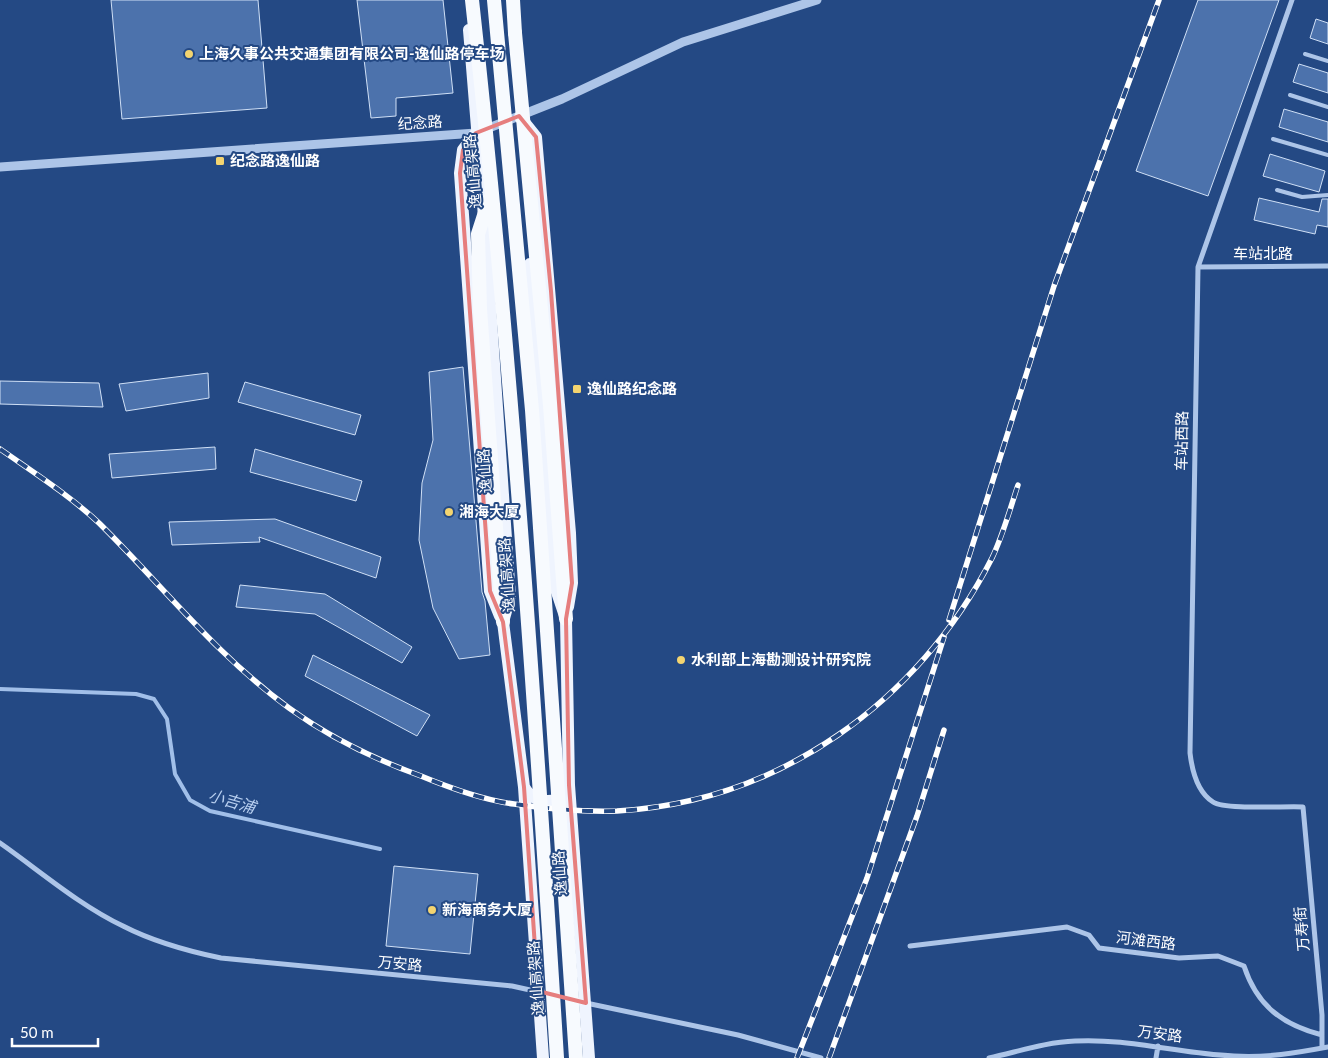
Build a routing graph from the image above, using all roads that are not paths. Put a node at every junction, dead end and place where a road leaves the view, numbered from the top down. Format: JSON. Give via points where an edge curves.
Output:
{"nodes":[{"id":1,"x":467,"y":0,"type":"edge"},
{"id":2,"x":472,"y":0,"type":"edge"},
{"id":3,"x":494,"y":0,"type":"edge"},
{"id":4,"x":509,"y":0,"type":"edge"},
{"id":5,"x":513,"y":0,"type":"edge"},
{"id":6,"x":817,"y":0,"type":"edge"},
{"id":7,"x":1292,"y":0,"type":"edge"},
{"id":8,"x":516,"y":33,"type":"junction"},
{"id":9,"x":1305,"y":54,"type":"dead end"},
{"id":10,"x":1328,"y":61,"type":"edge"},
{"id":11,"x":1290,"y":96,"type":"dead end"},
{"id":12,"x":1328,"y":107,"type":"edge"},
{"id":13,"x":519,"y":116,"type":"junction"},
{"id":14,"x":476,"y":133,"type":"junction"},
{"id":15,"x":508,"y":137,"type":"junction"},
{"id":16,"x":1273,"y":139,"type":"dead end"},
{"id":17,"x":1328,"y":155,"type":"edge"},
{"id":18,"x":0,"y":166,"type":"edge"},
{"id":19,"x":1277,"y":190,"type":"dead end"},
{"id":20,"x":492,"y":192,"type":"junction"},
{"id":21,"x":1328,"y":195,"type":"edge"},
{"id":22,"x":1328,"y":266,"type":"edge"},
{"id":23,"x":1198,"y":267,"type":"junction"},
{"id":24,"x":566,"y":620,"type":"junction"},
{"id":25,"x":503,"y":622,"type":"junction"},
{"id":26,"x":569,"y":785,"type":"junction"},
{"id":27,"x":524,"y":786,"type":"junction"},
{"id":28,"x":1303,"y":807,"type":"joint"},
{"id":29,"x":0,"y":843,"type":"edge"},
{"id":30,"x":910,"y":946,"type":"dead end"},
{"id":31,"x":538,"y":992,"type":"junction"},
{"id":32,"x":586,"y":1003,"type":"junction"},
{"id":33,"x":1322,"y":1035,"type":"junction"},
{"id":34,"x":1158,"y":1046,"type":"junction"},
{"id":35,"x":1325,"y":1048,"type":"edge"},
{"id":36,"x":543,"y":1058,"type":"edge"},
{"id":37,"x":557,"y":1058,"type":"edge"},
{"id":38,"x":576,"y":1058,"type":"edge"},
{"id":39,"x":589,"y":1058,"type":"edge"},
{"id":40,"x":821,"y":1058,"type":"edge"},
{"id":41,"x":989,"y":1058,"type":"edge"},
{"id":42,"x":1156,"y":1058,"type":"edge"}],
"edges":[{"from":1,"to":14,"type":"main road","name":"逸仙路"},
{"from":2,"to":20,"type":"highway","name":"逸仙高架路","bridge":true},
{"from":3,"to":15,"type":"highway","bridge":true},
{"from":4,"to":13,"type":"main road","name":"逸仙路"},
{"from":5,"to":8,"type":"highway"},
{"from":6,"to":13,"type":"street","name":"纪念路","via":[[683,42]]},
{"from":7,"to":23,"type":"street","name":"车站西路"},
{"from":8,"to":15,"type":"highway","bridge":true},
{"from":8,"to":24,"type":"highway","bridge":true},
{"from":9,"to":10,"type":"lane"},
{"from":11,"to":12,"type":"lane"},
{"from":13,"to":14,"type":"street","name":"纪念路"},
{"from":13,"to":24,"type":"main road","name":"逸仙路","via":[[554,583]]},
{"from":13,"to":24,"type":"main road","via":[[536,137],[551,291],[572,583]]},
{"from":14,"to":18,"type":"street","name":"纪念路"},
{"from":14,"to":25,"type":"main road","name":"逸仙路","via":[[510,596]]},
{"from":14,"to":25,"type":"main road","via":[[463,150],[460,173],[490,591]]},
{"from":15,"to":38,"type":"highway","bridge":true,"via":[[532,410]]},
{"from":16,"to":17,"type":"lane"},
{"from":19,"to":21,"type":"lane","via":[[1302,197]]},
{"from":20,"to":25,"type":"highway","bridge":true,"via":[[478,234],[480,309]]},
{"from":20,"to":37,"type":"highway","name":"逸仙高架路","bridge":true,"via":[[544,840]]},
{"from":22,"to":23,"type":"street","name":"车站北路"},
{"from":23,"to":28,"type":"street","name":"车站西路","via":[[1191,764],[1205,794],[1218,805]]},
{"from":24,"to":26,"type":"main road","name":"逸仙路"},
{"from":25,"to":27,"type":"main road","name":"逸仙路"},
{"from":26,"to":27,"type":"main road","via":[[564,795],[549,801],[537,800],[527,794]]},
{"from":26,"to":32,"type":"main road","name":"逸仙路"},
{"from":27,"to":31,"type":"main road","name":"逸仙路"},
{"from":28,"to":33,"type":"street","name":"万寿街"},
{"from":29,"to":31,"type":"street","name":"万安路","via":[[99,913],[149,938],[190,951],[221,958],[512,986]]},
{"from":30,"to":33,"type":"street","name":"河滩西路","via":[[1067,927],[1089,935],[1099,948],[1179,958],[1218,956],[1244,966],[1250,983],[1273,1014],[1298,1029]]},
{"from":31,"to":32,"type":"street","name":"万安路"},
{"from":31,"to":36,"type":"main road","name":"逸仙路"},
{"from":32,"to":39,"type":"main road","name":"逸仙路"},
{"from":32,"to":40,"type":"street","name":"万安路","via":[[738,1035]]},
{"from":33,"to":35,"type":"street","name":"万寿街"},
{"from":34,"to":35,"type":"street","name":"万安路","via":[[1262,1057]]},
{"from":34,"to":41,"type":"street","name":"万安路","via":[[1074,1041]]},
{"from":34,"to":42,"type":"street"}]}
